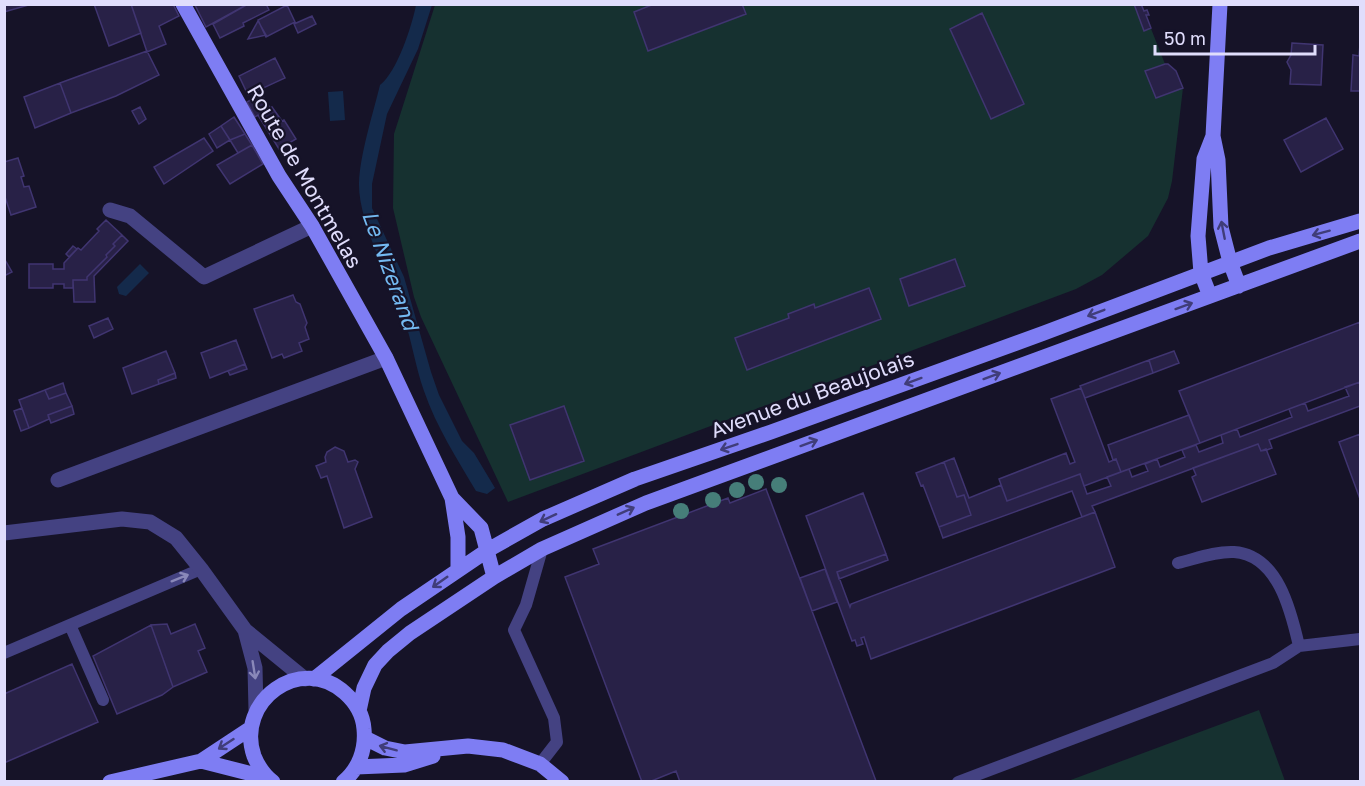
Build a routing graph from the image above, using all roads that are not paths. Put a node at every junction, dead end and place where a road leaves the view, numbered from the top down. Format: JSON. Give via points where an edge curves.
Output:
{"nodes":[{"id":1,"x":183,"y":4,"type":"edge"},
{"id":2,"x":1220,"y":4,"type":"edge"},
{"id":3,"x":1213,"y":136,"type":"junction"},
{"id":4,"x":110,"y":210,"type":"dead end"},
{"id":5,"x":1360,"y":221,"type":"edge"},
{"id":6,"x":312,"y":226,"type":"junction"},
{"id":7,"x":1360,"y":241,"type":"edge"},
{"id":8,"x":1230,"y":262,"type":"junction"},
{"id":9,"x":1201,"y":273,"type":"junction"},
{"id":10,"x":1239,"y":286,"type":"junction"},
{"id":11,"x":1209,"y":296,"type":"junction"},
{"id":12,"x":386,"y":358,"type":"junction"},
{"id":13,"x":58,"y":480,"type":"dead end"},
{"id":14,"x":452,"y":498,"type":"junction"},
{"id":15,"x":4,"y":533,"type":"edge"},
{"id":16,"x":488,"y":550,"type":"junction"},
{"id":17,"x":538,"y":551,"type":"junction"},
{"id":18,"x":1178,"y":563,"type":"dead end"},
{"id":19,"x":201,"y":569,"type":"junction"},
{"id":20,"x":458,"y":569,"type":"junction"},
{"id":21,"x":494,"y":578,"type":"junction"},
{"id":22,"x":70,"y":625,"type":"junction"},
{"id":23,"x":245,"y":630,"type":"junction"},
{"id":24,"x":1360,"y":639,"type":"edge"},
{"id":25,"x":1299,"y":646,"type":"junction"},
{"id":26,"x":4,"y":653,"type":"edge"},
{"id":27,"x":310,"y":679,"type":"junction"},
{"id":28,"x":102,"y":700,"type":"dead end"},
{"id":29,"x":256,"y":710,"type":"junction"},
{"id":30,"x":359,"y":711,"type":"junction"},
{"id":31,"x":251,"y":728,"type":"junction"},
{"id":32,"x":365,"y":738,"type":"junction"},
{"id":33,"x":455,"y":748,"type":"junction"},
{"id":34,"x":201,"y":761,"type":"junction"},
{"id":35,"x":540,"y":764,"type":"junction"},
{"id":36,"x":356,"y":767,"type":"junction"},
{"id":37,"x":270,"y":780,"type":"edge"},
{"id":38,"x":344,"y":781,"type":"edge"},
{"id":39,"x":110,"y":782,"type":"edge"},
{"id":40,"x":562,"y":782,"type":"edge"},
{"id":41,"x":958,"y":782,"type":"edge"}],
"edges":[{"from":1,"to":6,"type":"main road","name":"Route de Montmelas","via":[[279,176]]},
{"from":2,"to":3,"type":"main road"},
{"from":8,"to":3,"type":"main road","one_way":true,"via":[[1221,227]]},
{"from":3,"to":9,"type":"main road","via":[[1204,159],[1198,236]]},
{"from":4,"to":6,"type":"street","via":[[130,216],[204,278]]},
{"from":5,"to":8,"type":"main road","name":"Avenue du Beaujolais","one_way":true},
{"from":6,"to":12,"type":"main road","name":"Route de Montmelas"},
{"from":7,"to":10,"type":"main road"},
{"from":8,"to":9,"type":"main road","name":"Avenue du Beaujolais"},
{"from":8,"to":10,"type":"main road"},
{"from":9,"to":11,"type":"main road"},
{"from":9,"to":16,"type":"main road","name":"Avenue du Beaujolais","one_way":true,"via":[[1034,337],[635,479],[522,530]]},
{"from":10,"to":11,"type":"main road"},
{"from":17,"to":11,"type":"main road","one_way":true,"via":[[646,503]]},
{"from":12,"to":13,"type":"street"},
{"from":12,"to":14,"type":"main road","name":"Route de Montmelas"},
{"from":14,"to":16,"type":"main road","name":"Route de Montmelas","via":[[481,528]]},
{"from":14,"to":20,"type":"main road","name":"Route de Montmelas"},
{"from":15,"to":19,"type":"street","via":[[122,519],[150,522],[176,538]]},
{"from":16,"to":20,"type":"main road","name":"Avenue du Beaujolais"},
{"from":16,"to":21,"type":"main road","name":"Route de Montmelas"},
{"from":17,"to":21,"type":"main road"},
{"from":17,"to":35,"type":"lane","via":[[526,605],[514,630],[554,718],[557,741]]},
{"from":18,"to":25,"type":"lane","via":[[1234,552],[1254,558],[1276,579],[1291,612]]},
{"from":22,"to":19,"type":"lane","one_way":true},
{"from":19,"to":23,"type":"street"},
{"from":20,"to":27,"type":"main road","name":"Avenue du Beaujolais","one_way":true},
{"from":21,"to":30,"type":"main road","via":[[388,651],[375,665]]},
{"from":22,"to":26,"type":"lane"},
{"from":22,"to":28,"type":"lane"},
{"from":23,"to":27,"type":"street"},
{"from":23,"to":29,"type":"street","one_way":true,"via":[[255,668]]},
{"from":24,"to":25,"type":"lane"},
{"from":25,"to":41,"type":"lane","via":[[1273,663]]},
{"from":27,"to":29,"type":"main road","via":[[277,687]]},
{"from":27,"to":30,"type":"main road","via":[[341,689]]},
{"from":29,"to":31,"type":"main road"},
{"from":30,"to":32,"type":"main road"},
{"from":31,"to":34,"type":"main road","one_way":true},
{"from":31,"to":37,"type":"main road","via":[[251,746],[257,763]]},
{"from":33,"to":32,"type":"main road","one_way":true,"via":[[405,752],[384,748]]},
{"from":32,"to":36,"type":"main road"},
{"from":33,"to":35,"type":"main road","via":[[503,750]]},
{"from":33,"to":36,"type":"main road","via":[[404,765]]},
{"from":34,"to":37,"type":"main road"},
{"from":34,"to":39,"type":"main road"},
{"from":35,"to":40,"type":"main road"},
{"from":36,"to":38,"type":"main road"}]}
